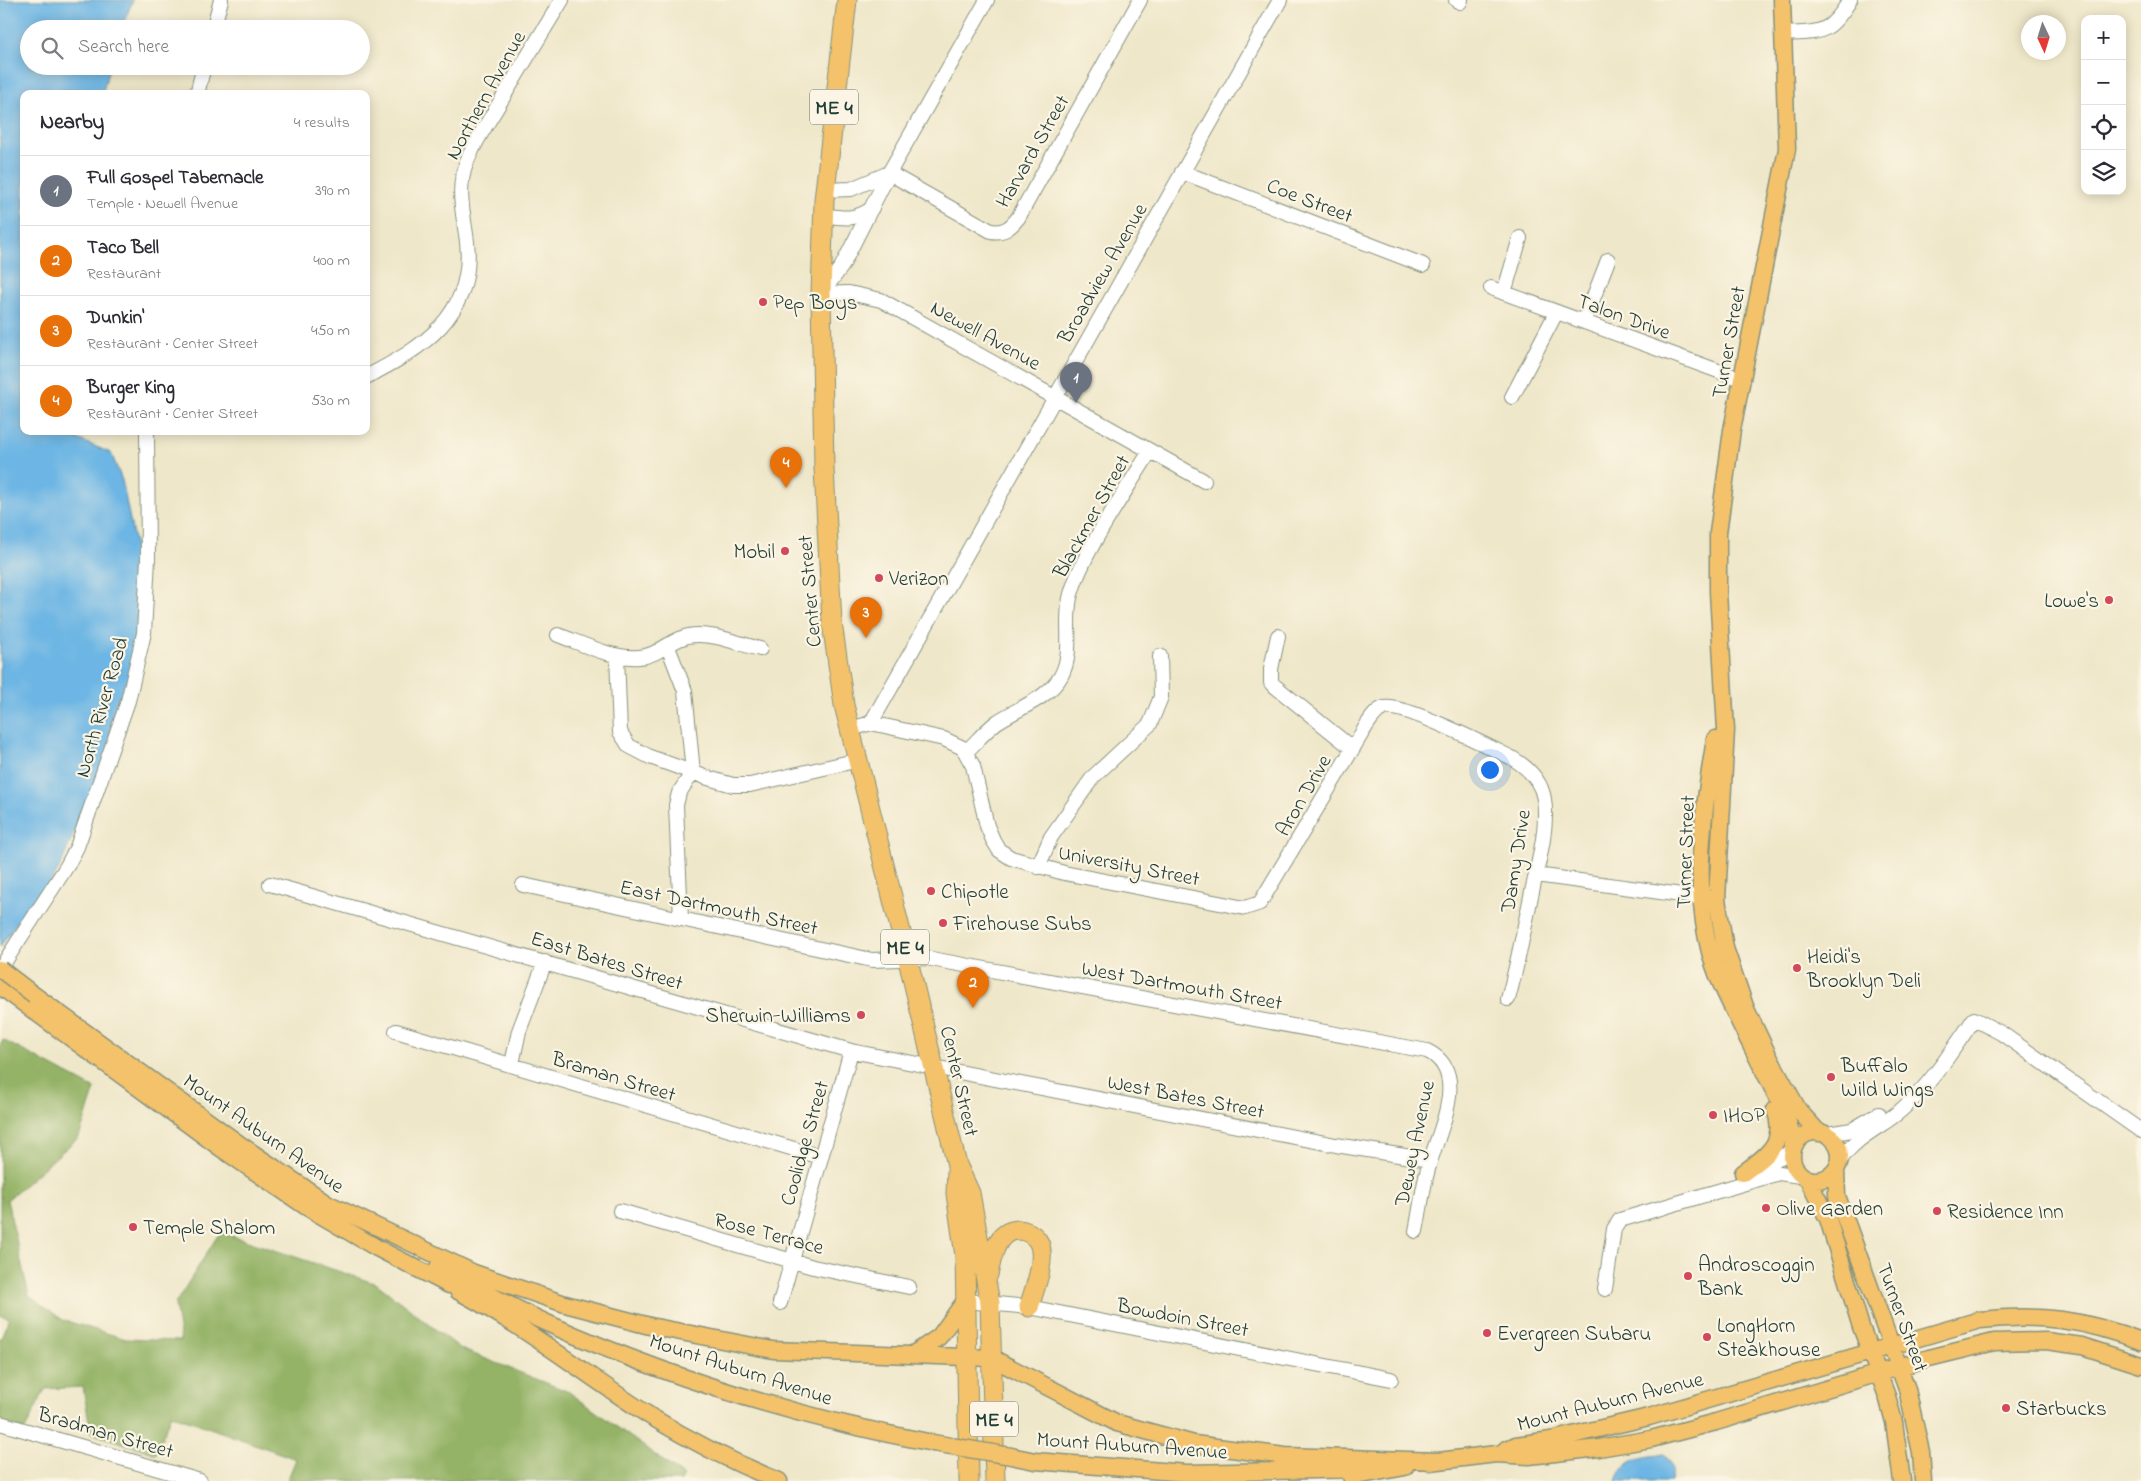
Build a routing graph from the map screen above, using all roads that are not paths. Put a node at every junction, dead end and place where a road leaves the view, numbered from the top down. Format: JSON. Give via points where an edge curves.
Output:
{"nodes":[{"id":1,"x":221,"y":0,"type":"edge"},
{"id":2,"x":562,"y":0,"type":"edge"},
{"id":3,"x":847,"y":0,"type":"edge"},
{"id":4,"x":987,"y":0,"type":"edge"},
{"id":5,"x":1140,"y":0,"type":"edge"},
{"id":6,"x":1280,"y":0,"type":"edge"},
{"id":7,"x":1782,"y":0,"type":"edge"},
{"id":8,"x":1850,"y":0,"type":"edge"},
{"id":9,"x":215,"y":20,"type":"edge"},
{"id":10,"x":1783,"y":34,"type":"junction"},
{"id":11,"x":202,"y":75,"type":"edge"},
{"id":12,"x":198,"y":90,"type":"edge"},
{"id":13,"x":1182,"y":172,"type":"junction"},
{"id":14,"x":889,"y":173,"type":"junction"},
{"id":15,"x":825,"y":190,"type":"junction"},
{"id":16,"x":873,"y":207,"type":"junction"},
{"id":17,"x":823,"y":215,"type":"junction"},
{"id":18,"x":1520,"y":238,"type":"dead end"},
{"id":19,"x":1608,"y":260,"type":"dead end"},
{"id":20,"x":1423,"y":265,"type":"dead end"},
{"id":21,"x":821,"y":294,"type":"junction"},
{"id":22,"x":1556,"y":313,"type":"junction"},
{"id":23,"x":1584,"y":322,"type":"junction"},
{"id":24,"x":370,"y":374,"type":"edge"},
{"id":25,"x":1743,"y":380,"type":"junction"},
{"id":26,"x":1055,"y":397,"type":"junction"},
{"id":27,"x":1512,"y":397,"type":"dead end"},
{"id":28,"x":147,"y":435,"type":"edge"},
{"id":29,"x":1150,"y":451,"type":"junction"},
{"id":30,"x":1204,"y":481,"type":"dead end"},
{"id":31,"x":558,"y":635,"type":"dead end"},
{"id":32,"x":1278,"y":636,"type":"dead end"},
{"id":33,"x":668,"y":647,"type":"junction"},
{"id":34,"x":760,"y":649,"type":"dead end"},
{"id":35,"x":617,"y":656,"type":"junction"},
{"id":36,"x":1160,"y":656,"type":"dead end"},
{"id":37,"x":1385,"y":708,"type":"joint"},
{"id":38,"x":871,"y":723,"type":"junction"},
{"id":39,"x":851,"y":729,"type":"junction"},
{"id":40,"x":1353,"y":749,"type":"junction"},
{"id":41,"x":967,"y":751,"type":"junction"},
{"id":42,"x":859,"y":760,"type":"junction"},
{"id":43,"x":693,"y":772,"type":"junction"},
{"id":44,"x":1038,"y":867,"type":"junction"},
{"id":45,"x":1536,"y":875,"type":"junction"},
{"id":46,"x":270,"y":884,"type":"dead end"},
{"id":47,"x":523,"y":884,"type":"dead end"},
{"id":48,"x":1709,"y":898,"type":"junction"},
{"id":49,"x":1257,"y":905,"type":"joint"},
{"id":50,"x":681,"y":919,"type":"junction"},
{"id":51,"x":908,"y":960,"type":"junction"},
{"id":52,"x":545,"y":962,"type":"junction"},
{"id":53,"x":0,"y":969,"type":"edge"},
{"id":54,"x":0,"y":986,"type":"edge"},
{"id":55,"x":1508,"y":999,"type":"dead end"},
{"id":56,"x":30,"y":1000,"type":"junction"},
{"id":57,"x":1732,"y":1007,"type":"junction"},
{"id":58,"x":396,"y":1031,"type":"dead end"},
{"id":59,"x":851,"y":1051,"type":"junction"},
{"id":60,"x":1444,"y":1063,"type":"joint"},
{"id":61,"x":512,"y":1064,"type":"junction"},
{"id":62,"x":934,"y":1067,"type":"junction"},
{"id":63,"x":1925,"y":1088,"type":"junction"},
{"id":64,"x":2141,"y":1131,"type":"edge"},
{"id":65,"x":1823,"y":1134,"type":"junction"},
{"id":66,"x":1793,"y":1149,"type":"junction"},
{"id":67,"x":820,"y":1157,"type":"junction"},
{"id":68,"x":1430,"y":1160,"type":"junction"},
{"id":69,"x":957,"y":1165,"type":"junction"},
{"id":70,"x":1838,"y":1166,"type":"junction"},
{"id":71,"x":1743,"y":1173,"type":"junction"},
{"id":72,"x":1804,"y":1178,"type":"junction"},
{"id":73,"x":1723,"y":1188,"type":"junction"},
{"id":74,"x":329,"y":1204,"type":"junction"},
{"id":75,"x":620,"y":1211,"type":"dead end"},
{"id":76,"x":1416,"y":1231,"type":"dead end"},
{"id":77,"x":792,"y":1261,"type":"junction"},
{"id":78,"x":987,"y":1279,"type":"junction"},
{"id":79,"x":443,"y":1283,"type":"junction"},
{"id":80,"x":909,"y":1287,"type":"dead end"},
{"id":81,"x":1605,"y":1289,"type":"dead end"},
{"id":82,"x":965,"y":1301,"type":"junction"},
{"id":83,"x":780,"y":1303,"type":"dead end"},
{"id":84,"x":990,"y":1303,"type":"junction"},
{"id":85,"x":1029,"y":1307,"type":"junction"},
{"id":86,"x":518,"y":1309,"type":"junction"},
{"id":87,"x":2141,"y":1341,"type":"edge"},
{"id":88,"x":1890,"y":1345,"type":"junction"},
{"id":89,"x":1870,"y":1351,"type":"junction"},
{"id":90,"x":912,"y":1355,"type":"junction"},
{"id":91,"x":966,"y":1358,"type":"junction"},
{"id":92,"x":992,"y":1358,"type":"junction"},
{"id":93,"x":2141,"y":1365,"type":"edge"},
{"id":94,"x":1898,"y":1367,"type":"junction"},
{"id":95,"x":1878,"y":1373,"type":"junction"},
{"id":96,"x":1391,"y":1379,"type":"dead end"},
{"id":97,"x":0,"y":1423,"type":"edge"},
{"id":98,"x":1496,"y":1454,"type":"junction"},
{"id":99,"x":1440,"y":1461,"type":"junction"},
{"id":100,"x":200,"y":1481,"type":"edge"},
{"id":101,"x":779,"y":1481,"type":"edge"},
{"id":102,"x":969,"y":1481,"type":"edge"},
{"id":103,"x":995,"y":1481,"type":"edge"},
{"id":104,"x":1318,"y":1481,"type":"edge"},
{"id":105,"x":1900,"y":1481,"type":"edge"},
{"id":106,"x":1923,"y":1481,"type":"edge"}],
"edges":[{"from":1,"to":9,"type":"street"},
{"from":2,"to":24,"type":"street","name":"Northern Avenue","via":[[466,164],[461,209],[468,258],[465,282],[458,301],[436,333]]},
{"from":3,"to":15,"type":"highway","name":"Center Street","number":"ME 4"},
{"from":4,"to":14,"type":"street"},
{"from":5,"to":14,"type":"street","name":"Harvard Street","via":[[1018,218],[1005,231],[990,231]]},
{"from":6,"to":13,"type":"street","name":"Broadview Avenue"},
{"from":7,"to":10,"type":"main road","name":"Turner Street"},
{"from":8,"to":10,"type":"street","via":[[1828,28]]},
{"from":10,"to":25,"type":"main road","name":"Turner Street","via":[[1787,148]]},
{"from":11,"to":12,"type":"street"},
{"from":13,"to":20,"type":"street","name":"Coe Street"},
{"from":13,"to":26,"type":"street","name":"Broadview Avenue"},
{"from":14,"to":15,"type":"street","via":[[851,189]]},
{"from":14,"to":16,"type":"street"},
{"from":15,"to":17,"type":"highway","name":"Center Street","number":"ME 4"},
{"from":16,"to":17,"type":"street","via":[[857,217]]},
{"from":16,"to":21,"type":"street","via":[[842,266]]},
{"from":17,"to":21,"type":"highway","name":"Center Street","number":"ME 4"},
{"from":18,"to":22,"type":"street","name":"Talon Drive","via":[[1497,290]]},
{"from":19,"to":23,"type":"street"},
{"from":21,"to":26,"type":"street","name":"Newell Avenue","via":[[849,293],[881,300]]},
{"from":21,"to":39,"type":"highway","name":"Center Street","number":"ME 4","via":[[829,588],[844,705]]},
{"from":22,"to":23,"type":"street","name":"Talon Drive"},
{"from":22,"to":27,"type":"street"},
{"from":23,"to":25,"type":"street","name":"Talon Drive"},
{"from":25,"to":48,"type":"main road","name":"Turner Street","via":[[1718,532],[1724,693],[1704,833]]},
{"from":26,"to":29,"type":"street","name":"Newell Avenue"},
{"from":26,"to":38,"type":"street","name":"Broadview Avenue"},
{"from":28,"to":53,"type":"street","name":"North River Road","via":[[148,559],[144,633],[128,701],[67,866]]},
{"from":29,"to":30,"type":"street","name":"Newell Avenue"},
{"from":29,"to":41,"type":"street","name":"Blackmer Street","via":[[1074,583],[1068,608],[1067,662],[1061,677],[1038,698],[990,728]]},
{"from":31,"to":35,"type":"street"},
{"from":32,"to":40,"type":"street","via":[[1271,684]]},
{"from":33,"to":34,"type":"street","via":[[688,636],[705,636]]},
{"from":33,"to":35,"type":"street","via":[[650,656]]},
{"from":33,"to":43,"type":"street","via":[[685,691]]},
{"from":35,"to":43,"type":"street","via":[[620,732],[629,746]]},
{"from":36,"to":44,"type":"street","via":[[1161,697],[1150,724],[1093,777],[1051,837]]},
{"from":37,"to":40,"type":"street","name":"Aron Drive","via":[[1369,722]]},
{"from":37,"to":45,"type":"street","name":"Damy Drive","via":[[1425,718],[1481,743],[1512,758],[1534,777],[1544,798]]},
{"from":38,"to":39,"type":"street"},
{"from":38,"to":41,"type":"street","via":[[944,739]]},
{"from":39,"to":42,"type":"highway","name":"Center Street","number":"ME 4"},
{"from":40,"to":49,"type":"street","name":"Aron Drive"},
{"from":41,"to":44,"type":"street","name":"University Street","via":[[987,826],[997,847],[1011,858]]},
{"from":42,"to":43,"type":"street","via":[[750,785],[733,785]]},
{"from":42,"to":51,"type":"highway","name":"Center Street","number":"ME 4"},
{"from":43,"to":50,"type":"street","via":[[679,793],[676,805]]},
{"from":44,"to":49,"type":"street","name":"University Street","via":[[1238,907]]},
{"from":45,"to":48,"type":"street"},
{"from":45,"to":55,"type":"street","name":"Damy Drive"},
{"from":46,"to":52,"type":"street","name":"East Bates Street"},
{"from":47,"to":50,"type":"street","name":"East Dartmouth Street"},
{"from":48,"to":57,"type":"main road","name":"Turner Street","via":[[1712,963]]},
{"from":48,"to":65,"type":"main road","name":"Turner Street","via":[[1746,1009],[1799,1111]]},
{"from":50,"to":51,"type":"street","name":"East Dartmouth Street","via":[[872,960]]},
{"from":51,"to":60,"type":"street","name":"West Dartmouth Street","via":[[926,958],[1415,1049],[1436,1056]]},
{"from":51,"to":62,"type":"highway","name":"Center Street","number":"ME 4"},
{"from":52,"to":59,"type":"street","name":"East Bates Street"},
{"from":52,"to":61,"type":"street","via":[[519,1031]]},
{"from":53,"to":56,"type":"main road","name":"Mount Auburn Avenue","bridge":true},
{"from":54,"to":56,"type":"main road","name":"Mount Auburn Avenue"},
{"from":56,"to":74,"type":"main road","name":"Mount Auburn Avenue"},
{"from":56,"to":79,"type":"main road","name":"Mount Auburn Avenue","via":[[222,1150],[305,1206]]},
{"from":57,"to":66,"type":"main road","name":"Turner Street","via":[[1785,1112]]},
{"from":57,"to":71,"type":"main road","via":[[1731,1022],[1775,1108],[1780,1129],[1776,1144],[1764,1158]]},
{"from":58,"to":61,"type":"street","name":"Braman Street"},
{"from":59,"to":62,"type":"street","name":"East Bates Street"},
{"from":59,"to":67,"type":"street","name":"Coolidge Street"},
{"from":60,"to":68,"type":"street","name":"Dewey Avenue","via":[[1450,1081],[1447,1104]]},
{"from":61,"to":67,"type":"street","name":"Braman Street"},
{"from":62,"to":68,"type":"street","name":"West Bates Street"},
{"from":62,"to":69,"type":"highway","name":"Center Street","number":"ME 4"},
{"from":63,"to":64,"type":"street","via":[[1974,1018],[2001,1032]]},
{"from":63,"to":65,"type":"street","via":[[1858,1127]]},
{"from":63,"to":70,"type":"street","via":[[1899,1112],[1856,1140]]},
{"from":65,"to":66,"type":"main road","via":[[1808,1133],[1799,1138]]},
{"from":65,"to":70,"type":"main road","via":[[1839,1149]]},
{"from":66,"to":71,"type":"street"},
{"from":66,"to":72,"type":"main road","via":[[1794,1169]]},
{"from":67,"to":77,"type":"street","name":"Coolidge Street"},
{"from":68,"to":76,"type":"street","name":"Dewey Avenue"},
{"from":69,"to":78,"type":"highway","name":"Center Street","number":"ME 4","via":[[970,1193]]},
{"from":69,"to":82,"type":"highway","name":"Center Street","number":"ME 4","via":[[956,1194],[965,1256]]},
{"from":70,"to":72,"type":"main road","via":[[1826,1179]]},
{"from":70,"to":88,"type":"main road","name":"Turner Street","via":[[1837,1196]]},
{"from":71,"to":73,"type":"street"},
{"from":72,"to":73,"type":"street","via":[[1779,1173]]},
{"from":72,"to":89,"type":"main road","name":"Turner Street","via":[[1828,1219]]},
{"from":73,"to":81,"type":"street","via":[[1620,1220],[1614,1229]]},
{"from":74,"to":86,"type":"main road","name":"Mount Auburn Avenue","via":[[412,1254]]},
{"from":74,"to":90,"type":"main road","via":[[474,1273],[608,1316],[773,1350]]},
{"from":75,"to":77,"type":"street","name":"Rose Terrace"},
{"from":77,"to":80,"type":"street","name":"Rose Terrace"},
{"from":77,"to":83,"type":"street","name":"Coolidge Street"},
{"from":78,"to":84,"type":"highway","name":"Center Street","number":"ME 4"},
{"from":78,"to":85,"type":"highway","via":[[996,1245],[1003,1236],[1019,1230],[1028,1232],[1036,1238],[1042,1252]]},
{"from":79,"to":86,"type":"main road","name":"Mount Auburn Avenue"},
{"from":79,"to":101,"type":"main road","via":[[556,1350],[678,1433]]},
{"from":82,"to":84,"type":"street","name":"Bowdoin Street"},
{"from":82,"to":90,"type":"main road","via":[[939,1337]]},
{"from":82,"to":91,"type":"highway","name":"Center Street","number":"ME 4"},
{"from":84,"to":85,"type":"street","name":"Bowdoin Street"},
{"from":84,"to":92,"type":"highway","name":"Center Street","number":"ME 4"},
{"from":85,"to":96,"type":"street","name":"Bowdoin Street"},
{"from":86,"to":99,"type":"main road","name":"Mount Auburn Avenue","bridge":true,"via":[[605,1347],[686,1377],[809,1416],[933,1443],[1054,1462],[1188,1473],[1318,1472]]},
{"from":87,"to":88,"type":"main road","name":"Mount Auburn Avenue","via":[[2070,1320],[2017,1317],[1980,1320]]},
{"from":88,"to":89,"type":"main road","name":"Mount Auburn Avenue"},
{"from":88,"to":94,"type":"main road","name":"Turner Street"},
{"from":89,"to":95,"type":"main road","name":"Turner Street"},
{"from":89,"to":98,"type":"main road","name":"Mount Auburn Avenue","via":[[1649,1417],[1516,1446]]},
{"from":90,"to":91,"type":"main road"},
{"from":91,"to":92,"type":"main road"},
{"from":91,"to":102,"type":"highway","name":"Center Street","number":"ME 4"},
{"from":92,"to":99,"type":"main road","via":[[1117,1422],[1194,1444],[1284,1456]]},
{"from":92,"to":103,"type":"highway","name":"Center Street","number":"ME 4"},
{"from":93,"to":94,"type":"main road","name":"Mount Auburn Avenue","via":[[2082,1346],[2012,1340]]},
{"from":94,"to":95,"type":"main road","name":"Mount Auburn Avenue"},
{"from":94,"to":106,"type":"main road","name":"Turner Street","via":[[1916,1425]]},
{"from":95,"to":98,"type":"main road","name":"Mount Auburn Avenue","via":[[1651,1439],[1529,1456]]},
{"from":95,"to":105,"type":"main road","name":"Turner Street","via":[[1891,1413]]},
{"from":97,"to":100,"type":"street","name":"Bradman Street"},
{"from":98,"to":99,"type":"main road","name":"Mount Auburn Avenue"},
{"from":99,"to":104,"type":"main road"}]}
